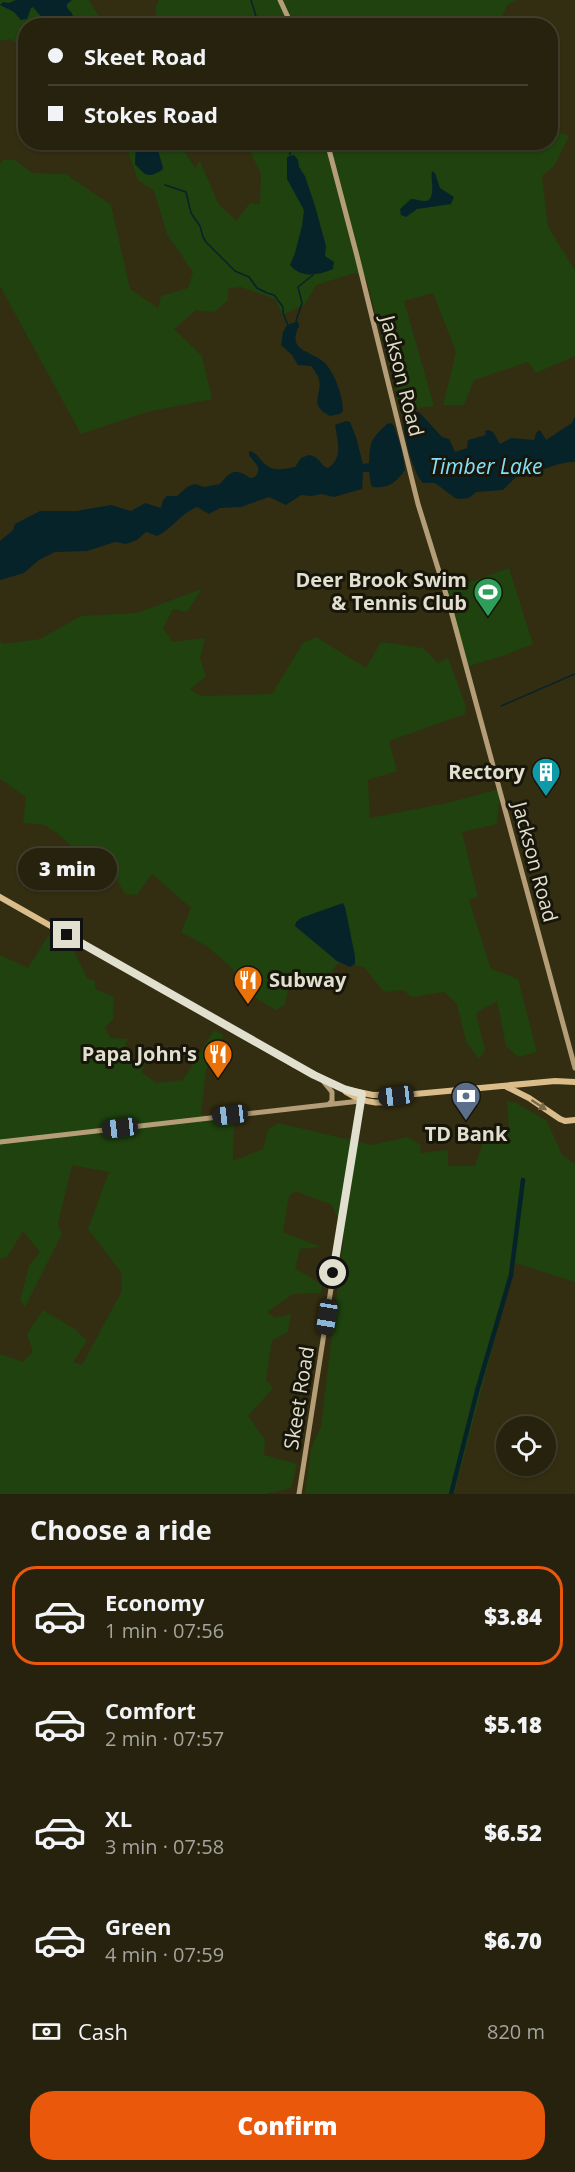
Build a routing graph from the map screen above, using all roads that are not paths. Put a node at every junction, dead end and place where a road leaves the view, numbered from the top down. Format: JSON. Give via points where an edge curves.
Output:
{"nodes":[{"id":1,"x":280,"y":0,"type":"edge"},
{"id":2,"x":288,"y":18,"type":"edge"},
{"id":3,"x":329,"y":150,"type":"edge"},
{"id":4,"x":0,"y":897,"type":"edge"},
{"id":5,"x":575,"y":1068,"type":"edge"},
{"id":6,"x":320,"y":1078,"type":"junction"},
{"id":7,"x":575,"y":1082,"type":"edge"},
{"id":8,"x":504,"y":1086,"type":"junction"},
{"id":9,"x":435,"y":1093,"type":"junction"},
{"id":10,"x":361,"y":1097,"type":"junction"},
{"id":11,"x":328,"y":1104,"type":"junction"},
{"id":12,"x":575,"y":1120,"type":"edge"},
{"id":13,"x":0,"y":1142,"type":"edge"},
{"id":14,"x":299,"y":1494,"type":"edge"}],
"edges":[{"from":1,"to":2,"type":"street"},
{"from":3,"to":5,"type":"street","name":"Jackson Road","via":[[418,504],[450,607]]},
{"from":4,"to":6,"type":"main road"},
{"from":6,"to":10,"type":"main road"},
{"from":6,"to":11,"type":"street","via":[[332,1092]]},
{"from":7,"to":8,"type":"main road"},
{"from":8,"to":9,"type":"main road"},
{"from":8,"to":12,"type":"main road","one_way":true,"via":[[560,1119]]},
{"from":9,"to":10,"type":"main road"},
{"from":9,"to":10,"type":"main road","via":[[379,1102]]},
{"from":10,"to":11,"type":"street"},
{"from":10,"to":14,"type":"street","name":"Skeet Road"},
{"from":11,"to":13,"type":"street"}]}
